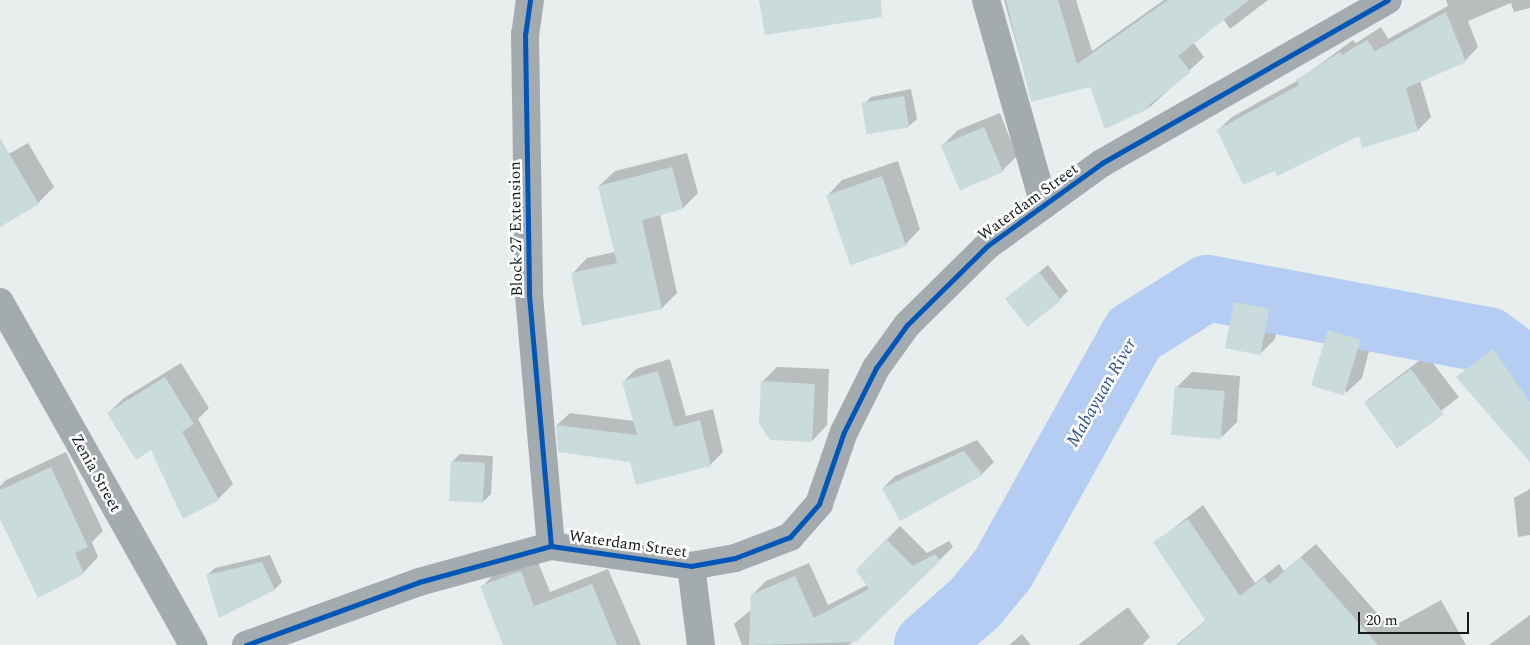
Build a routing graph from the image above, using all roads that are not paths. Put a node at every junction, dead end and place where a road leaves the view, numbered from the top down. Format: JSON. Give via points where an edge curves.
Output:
{"nodes":[{"id":1,"x":530,"y":0,"type":"edge"},
{"id":2,"x":986,"y":0,"type":"edge"},
{"id":3,"x":1388,"y":0,"type":"edge"},
{"id":4,"x":1044,"y":205,"type":"junction"},
{"id":5,"x":0,"y":302,"type":"edge"},
{"id":6,"x":551,"y":546,"type":"junction"},
{"id":7,"x":691,"y":566,"type":"junction"},
{"id":8,"x":193,"y":645,"type":"edge"},
{"id":9,"x":246,"y":645,"type":"edge"},
{"id":10,"x":701,"y":645,"type":"edge"}],
"edges":[{"from":1,"to":6,"type":"street","name":"Block 27 Extension","via":[[526,34],[529,295]]},
{"from":2,"to":4,"type":"street"},
{"from":3,"to":4,"type":"street","name":"Waterdam Street","via":[[1102,163]]},
{"from":4,"to":7,"type":"street","name":"Waterdam Street","via":[[987,246],[907,325],[876,368],[844,432],[819,504],[803,526],[790,538],[734,558]]},
{"from":5,"to":8,"type":"street","name":"Zenia Street"},
{"from":6,"to":7,"type":"street","name":"Waterdam Street"},
{"from":6,"to":9,"type":"street","name":"Waterdam Street","via":[[419,582]]},
{"from":7,"to":10,"type":"street"}]}
